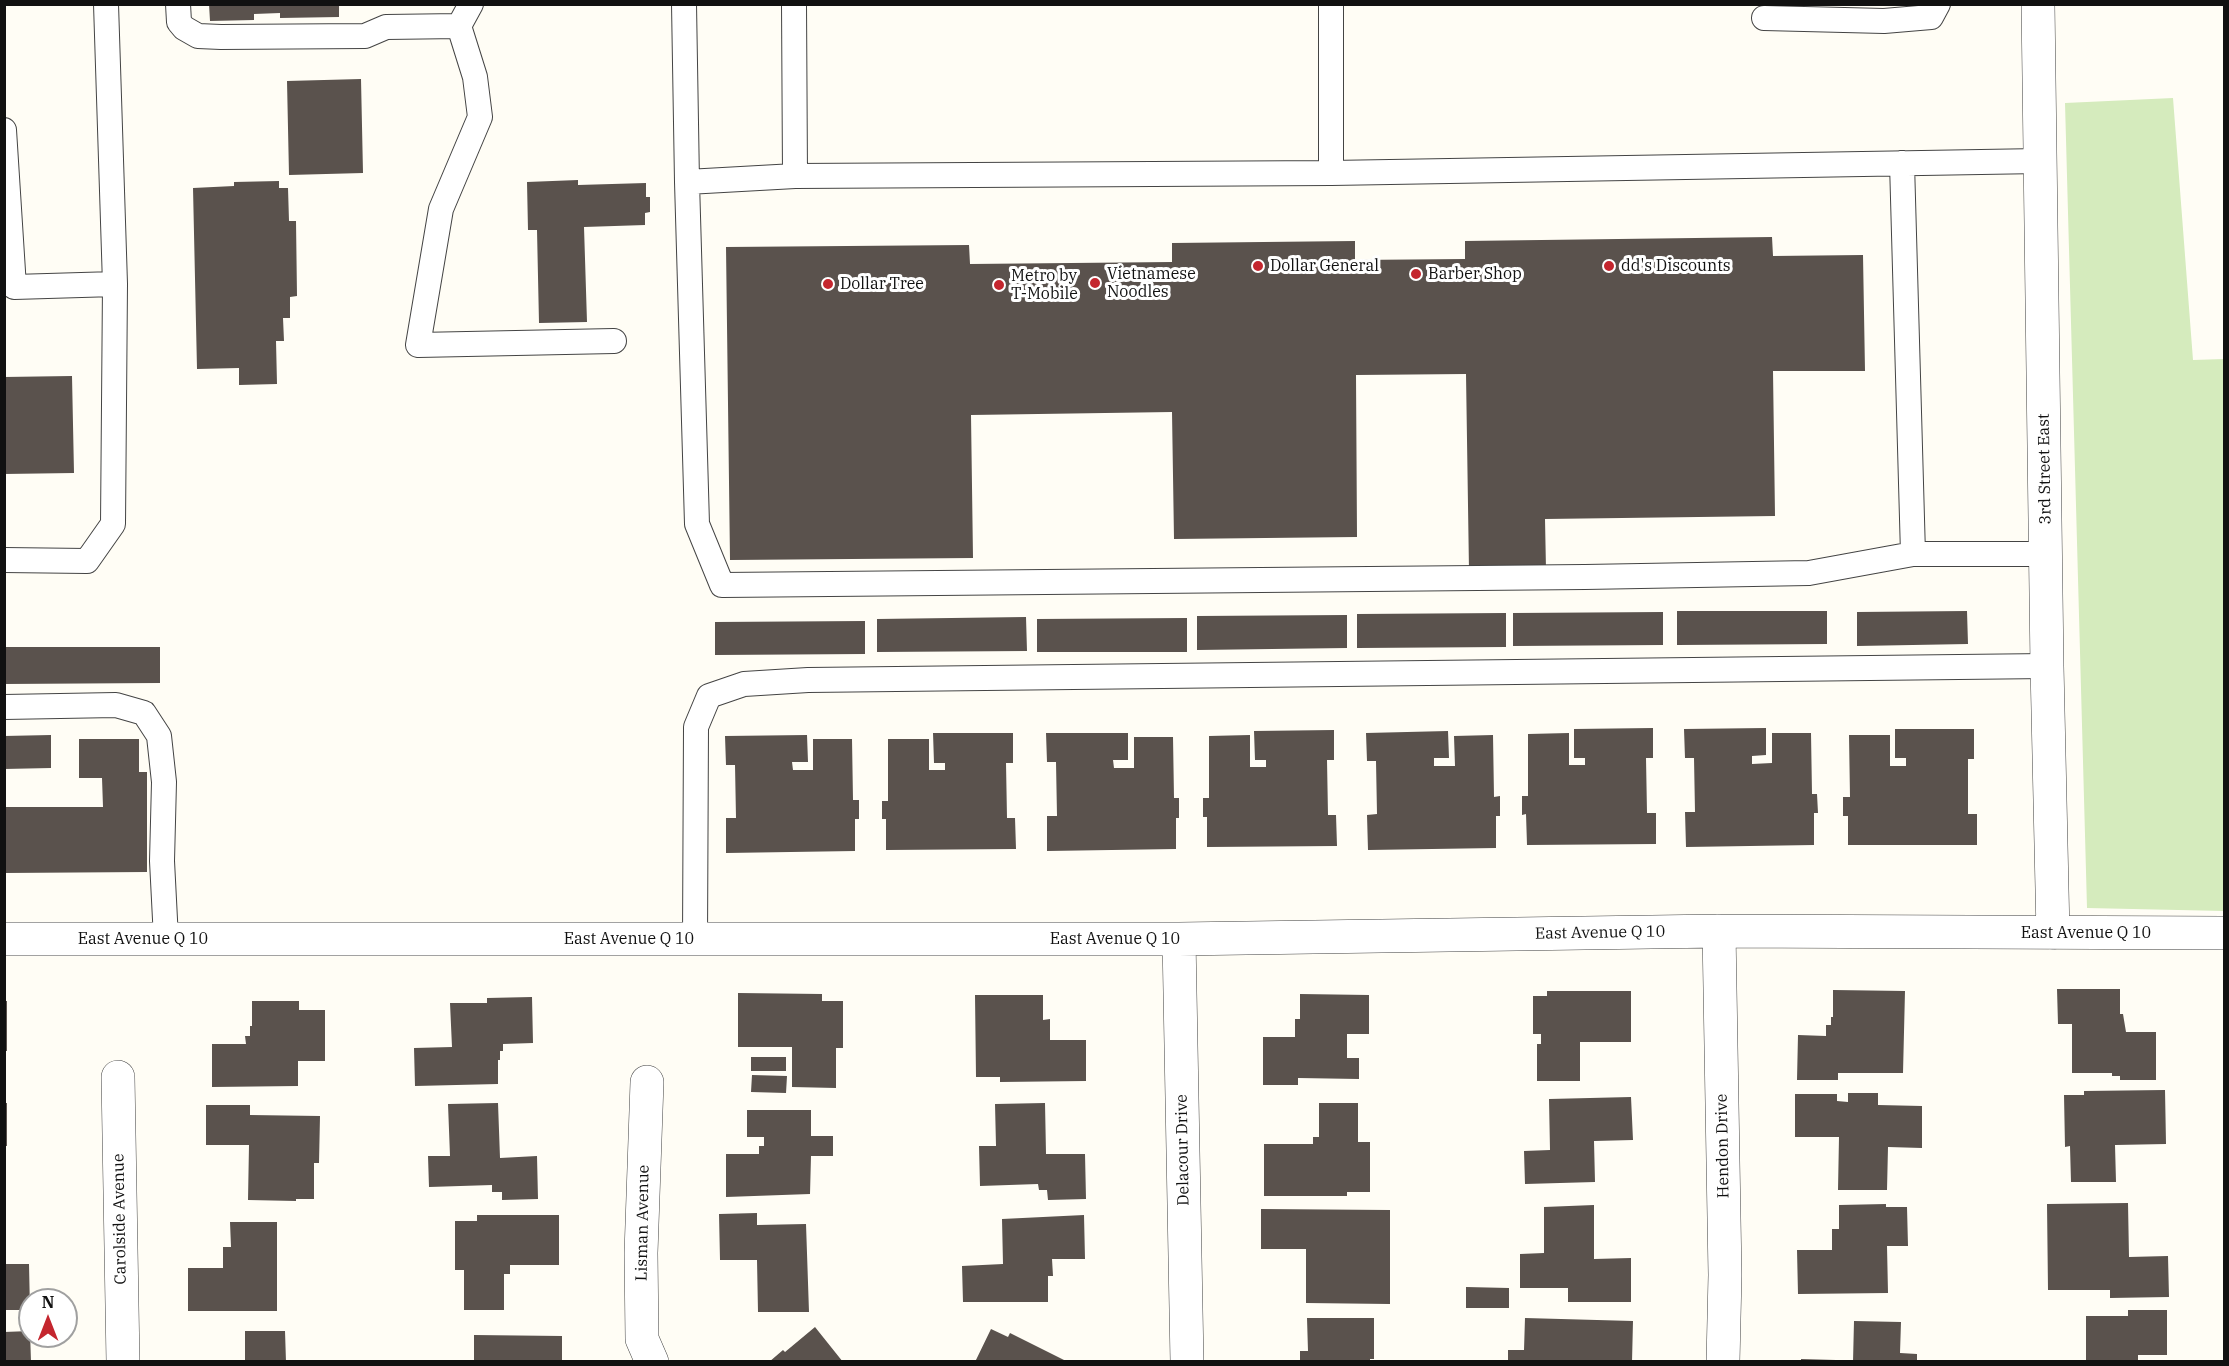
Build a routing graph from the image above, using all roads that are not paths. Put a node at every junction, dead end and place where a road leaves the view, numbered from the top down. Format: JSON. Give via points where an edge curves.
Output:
{"nodes":[{"id":1,"x":106,"y":4,"type":"edge"},
{"id":2,"x":178,"y":4,"type":"edge"},
{"id":3,"x":471,"y":4,"type":"edge"},
{"id":4,"x":684,"y":4,"type":"edge"},
{"id":5,"x":794,"y":4,"type":"edge"},
{"id":6,"x":1331,"y":4,"type":"edge"},
{"id":7,"x":1938,"y":4,"type":"edge"},
{"id":8,"x":2038,"y":4,"type":"edge"},
{"id":9,"x":1764,"y":18,"type":"dead end"},
{"id":10,"x":459,"y":26,"type":"junction"},
{"id":11,"x":4,"y":130,"type":"edge"},
{"id":12,"x":2040,"y":161,"type":"junction"},
{"id":13,"x":1902,"y":163,"type":"junction"},
{"id":14,"x":1331,"y":173,"type":"junction"},
{"id":15,"x":795,"y":176,"type":"junction"},
{"id":16,"x":687,"y":182,"type":"junction"},
{"id":17,"x":115,"y":284,"type":"junction"},
{"id":18,"x":615,"y":341,"type":"dead end"},
{"id":19,"x":1913,"y":554,"type":"junction"},
{"id":20,"x":2046,"y":554,"type":"junction"},
{"id":21,"x":4,"y":560,"type":"edge"},
{"id":22,"x":2047,"y":666,"type":"junction"},
{"id":23,"x":4,"y":707,"type":"edge"},
{"id":24,"x":1719,"y":931,"type":"junction"},
{"id":25,"x":2053,"y":933,"type":"junction"},
{"id":26,"x":2224,"y":933,"type":"edge"},
{"id":27,"x":4,"y":939,"type":"edge"},
{"id":28,"x":166,"y":939,"type":"junction"},
{"id":29,"x":695,"y":939,"type":"junction"},
{"id":30,"x":1179,"y":939,"type":"junction"},
{"id":31,"x":118,"y":1077,"type":"dead end"},
{"id":32,"x":647,"y":1082,"type":"dead end"},
{"id":33,"x":123,"y":1362,"type":"edge"},
{"id":34,"x":652,"y":1362,"type":"edge"},
{"id":35,"x":1186,"y":1362,"type":"edge"},
{"id":36,"x":1723,"y":1362,"type":"edge"}],
"edges":[{"from":1,"to":17,"type":"lane"},
{"from":2,"to":10,"type":"lane","via":[[179,22],[198,36],[365,36],[386,27]]},
{"from":3,"to":10,"type":"lane"},
{"from":4,"to":16,"type":"lane"},
{"from":5,"to":15,"type":"lane"},
{"from":6,"to":14,"type":"lane"},
{"from":7,"to":9,"type":"lane","via":[[1931,17],[1896,20]]},
{"from":8,"to":12,"type":"street","name":"3rd Street East"},
{"from":10,"to":18,"type":"lane","via":[[475,77],[480,117],[441,209],[418,345]]},
{"from":11,"to":17,"type":"lane","via":[[14,287]]},
{"from":12,"to":13,"type":"lane"},
{"from":12,"to":20,"type":"street","name":"3rd Street East"},
{"from":13,"to":14,"type":"lane"},
{"from":13,"to":19,"type":"lane"},
{"from":14,"to":15,"type":"lane"},
{"from":15,"to":16,"type":"lane"},
{"from":16,"to":19,"type":"lane","via":[[697,524],[722,585],[1809,573]]},
{"from":17,"to":21,"type":"lane","via":[[113,524],[87,561]]},
{"from":19,"to":20,"type":"lane"},
{"from":20,"to":22,"type":"street","name":"3rd Street East"},
{"from":22,"to":25,"type":"street","name":"3rd Street East"},
{"from":22,"to":29,"type":"lane","via":[[808,680],[744,684],[709,696],[696,727]]},
{"from":23,"to":28,"type":"lane","via":[[116,705],[144,713],[159,736],[164,782],[162,861]]},
{"from":24,"to":25,"type":"street","name":"East Avenue Q 10"},
{"from":24,"to":30,"type":"street","name":"East Avenue Q 10"},
{"from":24,"to":36,"type":"street","name":"Hendon Drive"},
{"from":25,"to":26,"type":"street","name":"East Avenue Q 10"},
{"from":27,"to":28,"type":"street","name":"East Avenue Q 10"},
{"from":28,"to":29,"type":"street","name":"East Avenue Q 10"},
{"from":29,"to":30,"type":"street","name":"East Avenue Q 10"},
{"from":30,"to":35,"type":"street","name":"Delacour Drive"},
{"from":31,"to":33,"type":"street","name":"Carolside Avenue"},
{"from":32,"to":34,"type":"street","name":"Lisman Avenue","via":[[642,1339]]}]}
